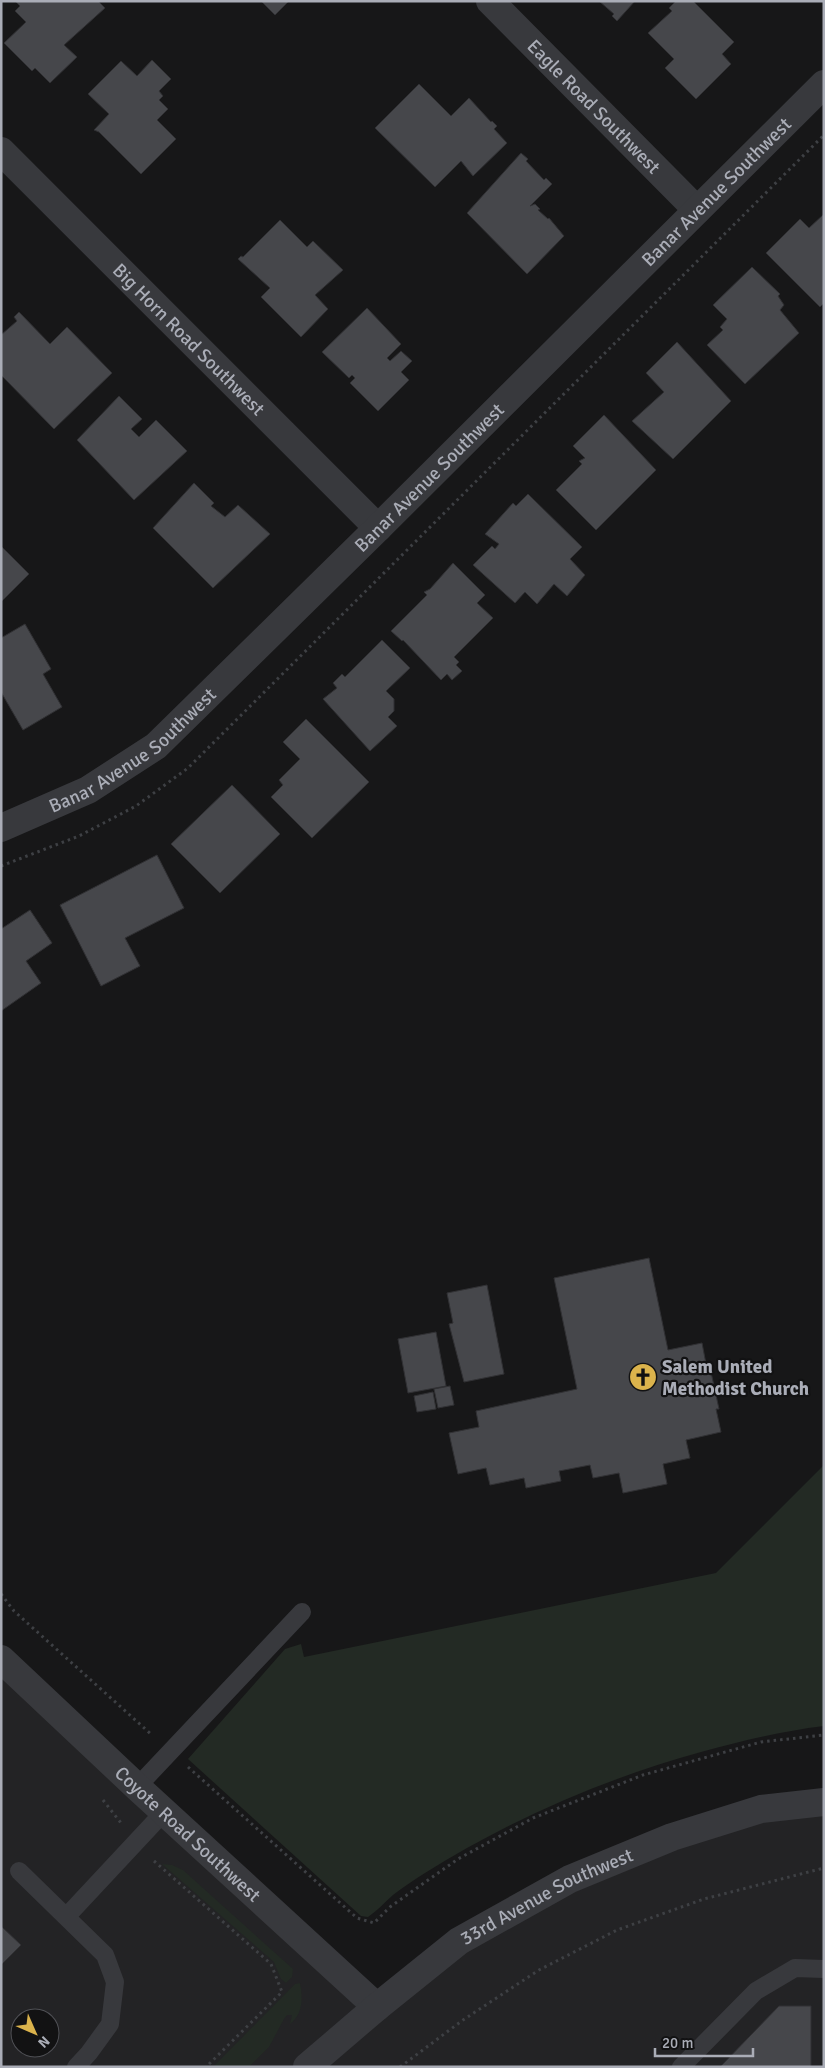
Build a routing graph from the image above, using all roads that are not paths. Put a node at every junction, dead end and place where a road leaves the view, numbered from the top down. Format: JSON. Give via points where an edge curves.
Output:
{"nodes":[{"id":1,"x":490,"y":1,"type":"edge"},
{"id":2,"x":824,"y":84,"type":"edge"},
{"id":3,"x":1,"y":151,"type":"edge"},
{"id":4,"x":697,"y":210,"type":"junction"},
{"id":5,"x":378,"y":528,"type":"junction"},
{"id":6,"x":1,"y":828,"type":"edge"},
{"id":7,"x":302,"y":1612,"type":"dead end"},
{"id":8,"x":1,"y":1660,"type":"edge"},
{"id":9,"x":137,"y":1787,"type":"junction"},
{"id":10,"x":824,"y":1802,"type":"edge"},
{"id":11,"x":164,"y":1812,"type":"junction"},
{"id":12,"x":18,"y":1871,"type":"dead end"},
{"id":13,"x":66,"y":1917,"type":"junction"},
{"id":14,"x":824,"y":1969,"type":"edge"},
{"id":15,"x":377,"y":2007,"type":"junction"},
{"id":16,"x":76,"y":2067,"type":"edge"},
{"id":17,"x":307,"y":2067,"type":"edge"},
{"id":18,"x":681,"y":2067,"type":"edge"}],
"edges":[{"from":1,"to":4,"type":"street","name":"Eagle Road Southwest"},
{"from":2,"to":4,"type":"street","name":"Banar Avenue Southwest"},
{"from":3,"to":5,"type":"street","name":"Big Horn Road Southwest"},
{"from":4,"to":5,"type":"street","name":"Banar Avenue Southwest"},
{"from":5,"to":6,"type":"street","name":"Banar Avenue Southwest","via":[[156,746],[88,790]]},
{"from":7,"to":9,"type":"lane"},
{"from":8,"to":9,"type":"street","name":"Coyote Road Southwest"},
{"from":9,"to":11,"type":"street","name":"Coyote Road Southwest"},
{"from":10,"to":15,"type":"street","name":"33rd Avenue Southwest","via":[[761,1809],[672,1837],[570,1879],[459,1941]]},
{"from":11,"to":13,"type":"lane"},
{"from":11,"to":15,"type":"street","name":"Coyote Road Southwest"},
{"from":12,"to":13,"type":"lane"},
{"from":13,"to":16,"type":"lane","via":[[105,1955],[114,1982],[110,2024]]},
{"from":14,"to":18,"type":"lane","via":[[795,1968],[756,1991]]},
{"from":15,"to":17,"type":"street","name":"33rd Avenue Southwest"}]}
